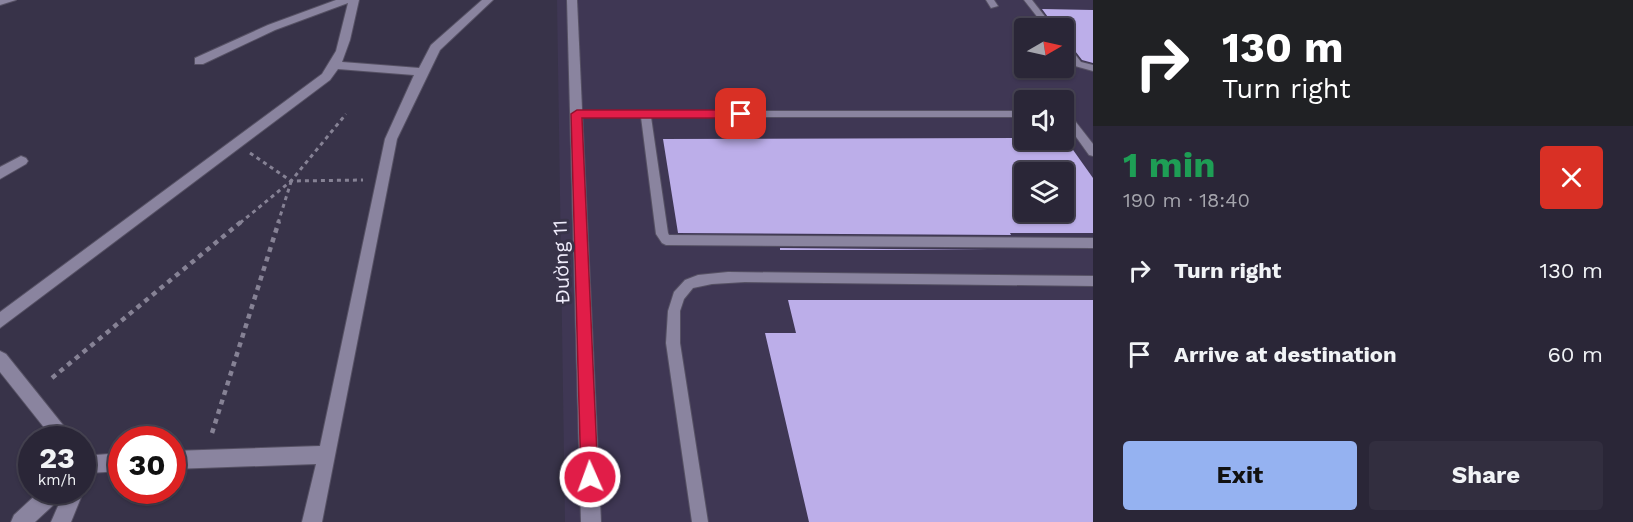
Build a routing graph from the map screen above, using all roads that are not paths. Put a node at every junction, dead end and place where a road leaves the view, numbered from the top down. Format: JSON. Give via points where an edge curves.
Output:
{"nodes":[{"id":1,"x":11,"y":0,"type":"edge"},
{"id":2,"x":346,"y":0,"type":"edge"},
{"id":3,"x":354,"y":0,"type":"edge"},
{"id":4,"x":488,"y":0,"type":"edge"},
{"id":5,"x":572,"y":0,"type":"edge"},
{"id":6,"x":1028,"y":0,"type":"edge"},
{"id":7,"x":0,"y":2,"type":"edge"},
{"id":8,"x":1042,"y":18,"type":"edge"},
{"id":9,"x":1074,"y":59,"type":"edge"},
{"id":10,"x":199,"y":61,"type":"dead end"},
{"id":11,"x":335,"y":64,"type":"junction"},
{"id":12,"x":1093,"y":68,"type":"edge"},
{"id":13,"x":421,"y":76,"type":"junction"},
{"id":14,"x":577,"y":114,"type":"junction"},
{"id":15,"x":646,"y":114,"type":"junction"},
{"id":16,"x":1014,"y":114,"type":"edge"},
{"id":17,"x":1074,"y":127,"type":"edge"},
{"id":18,"x":1093,"y":152,"type":"edge"},
{"id":19,"x":21,"y":161,"type":"dead end"},
{"id":20,"x":0,"y":174,"type":"edge"},
{"id":21,"x":1093,"y":243,"type":"edge"},
{"id":22,"x":1093,"y":281,"type":"edge"},
{"id":23,"x":0,"y":321,"type":"edge"},
{"id":24,"x":0,"y":359,"type":"edge"},
{"id":25,"x":55,"y":426,"type":"edge"},
{"id":26,"x":327,"y":454,"type":"junction"},
{"id":27,"x":186,"y":459,"type":"edge"},
{"id":28,"x":41,"y":504,"type":"edge"},
{"id":29,"x":69,"y":504,"type":"edge"},
{"id":30,"x":21,"y":522,"type":"edge"},
{"id":31,"x":61,"y":522,"type":"edge"},
{"id":32,"x":312,"y":522,"type":"edge"},
{"id":33,"x":591,"y":522,"type":"edge"},
{"id":34,"x":700,"y":522,"type":"edge"}],
"edges":[{"from":1,"to":7,"type":"street"},
{"from":2,"to":10,"type":"street","via":[[304,12]]},
{"from":3,"to":11,"type":"street"},
{"from":4,"to":13,"type":"street","via":[[435,48]]},
{"from":5,"to":14,"type":"street","name":"Đường 11"},
{"from":6,"to":8,"type":"lane"},
{"from":9,"to":12,"type":"lane"},
{"from":11,"to":13,"type":"street","via":[[415,70]]},
{"from":11,"to":23,"type":"street","via":[[319,83]]},
{"from":13,"to":26,"type":"street","via":[[391,139]]},
{"from":14,"to":15,"type":"lane"},
{"from":14,"to":33,"type":"street","name":"Đường 11"},
{"from":15,"to":16,"type":"lane"},
{"from":15,"to":21,"type":"lane","via":[[662,234],[666,240]]},
{"from":17,"to":18,"type":"lane"},
{"from":19,"to":20,"type":"street"},
{"from":22,"to":34,"type":"lane","via":[[777,278],[703,279],[688,285],[679,295],[673,314],[673,343]]},
{"from":24,"to":25,"type":"street"},
{"from":26,"to":27,"type":"street"},
{"from":26,"to":32,"type":"street"},
{"from":28,"to":30,"type":"street"},
{"from":29,"to":31,"type":"street"}]}
